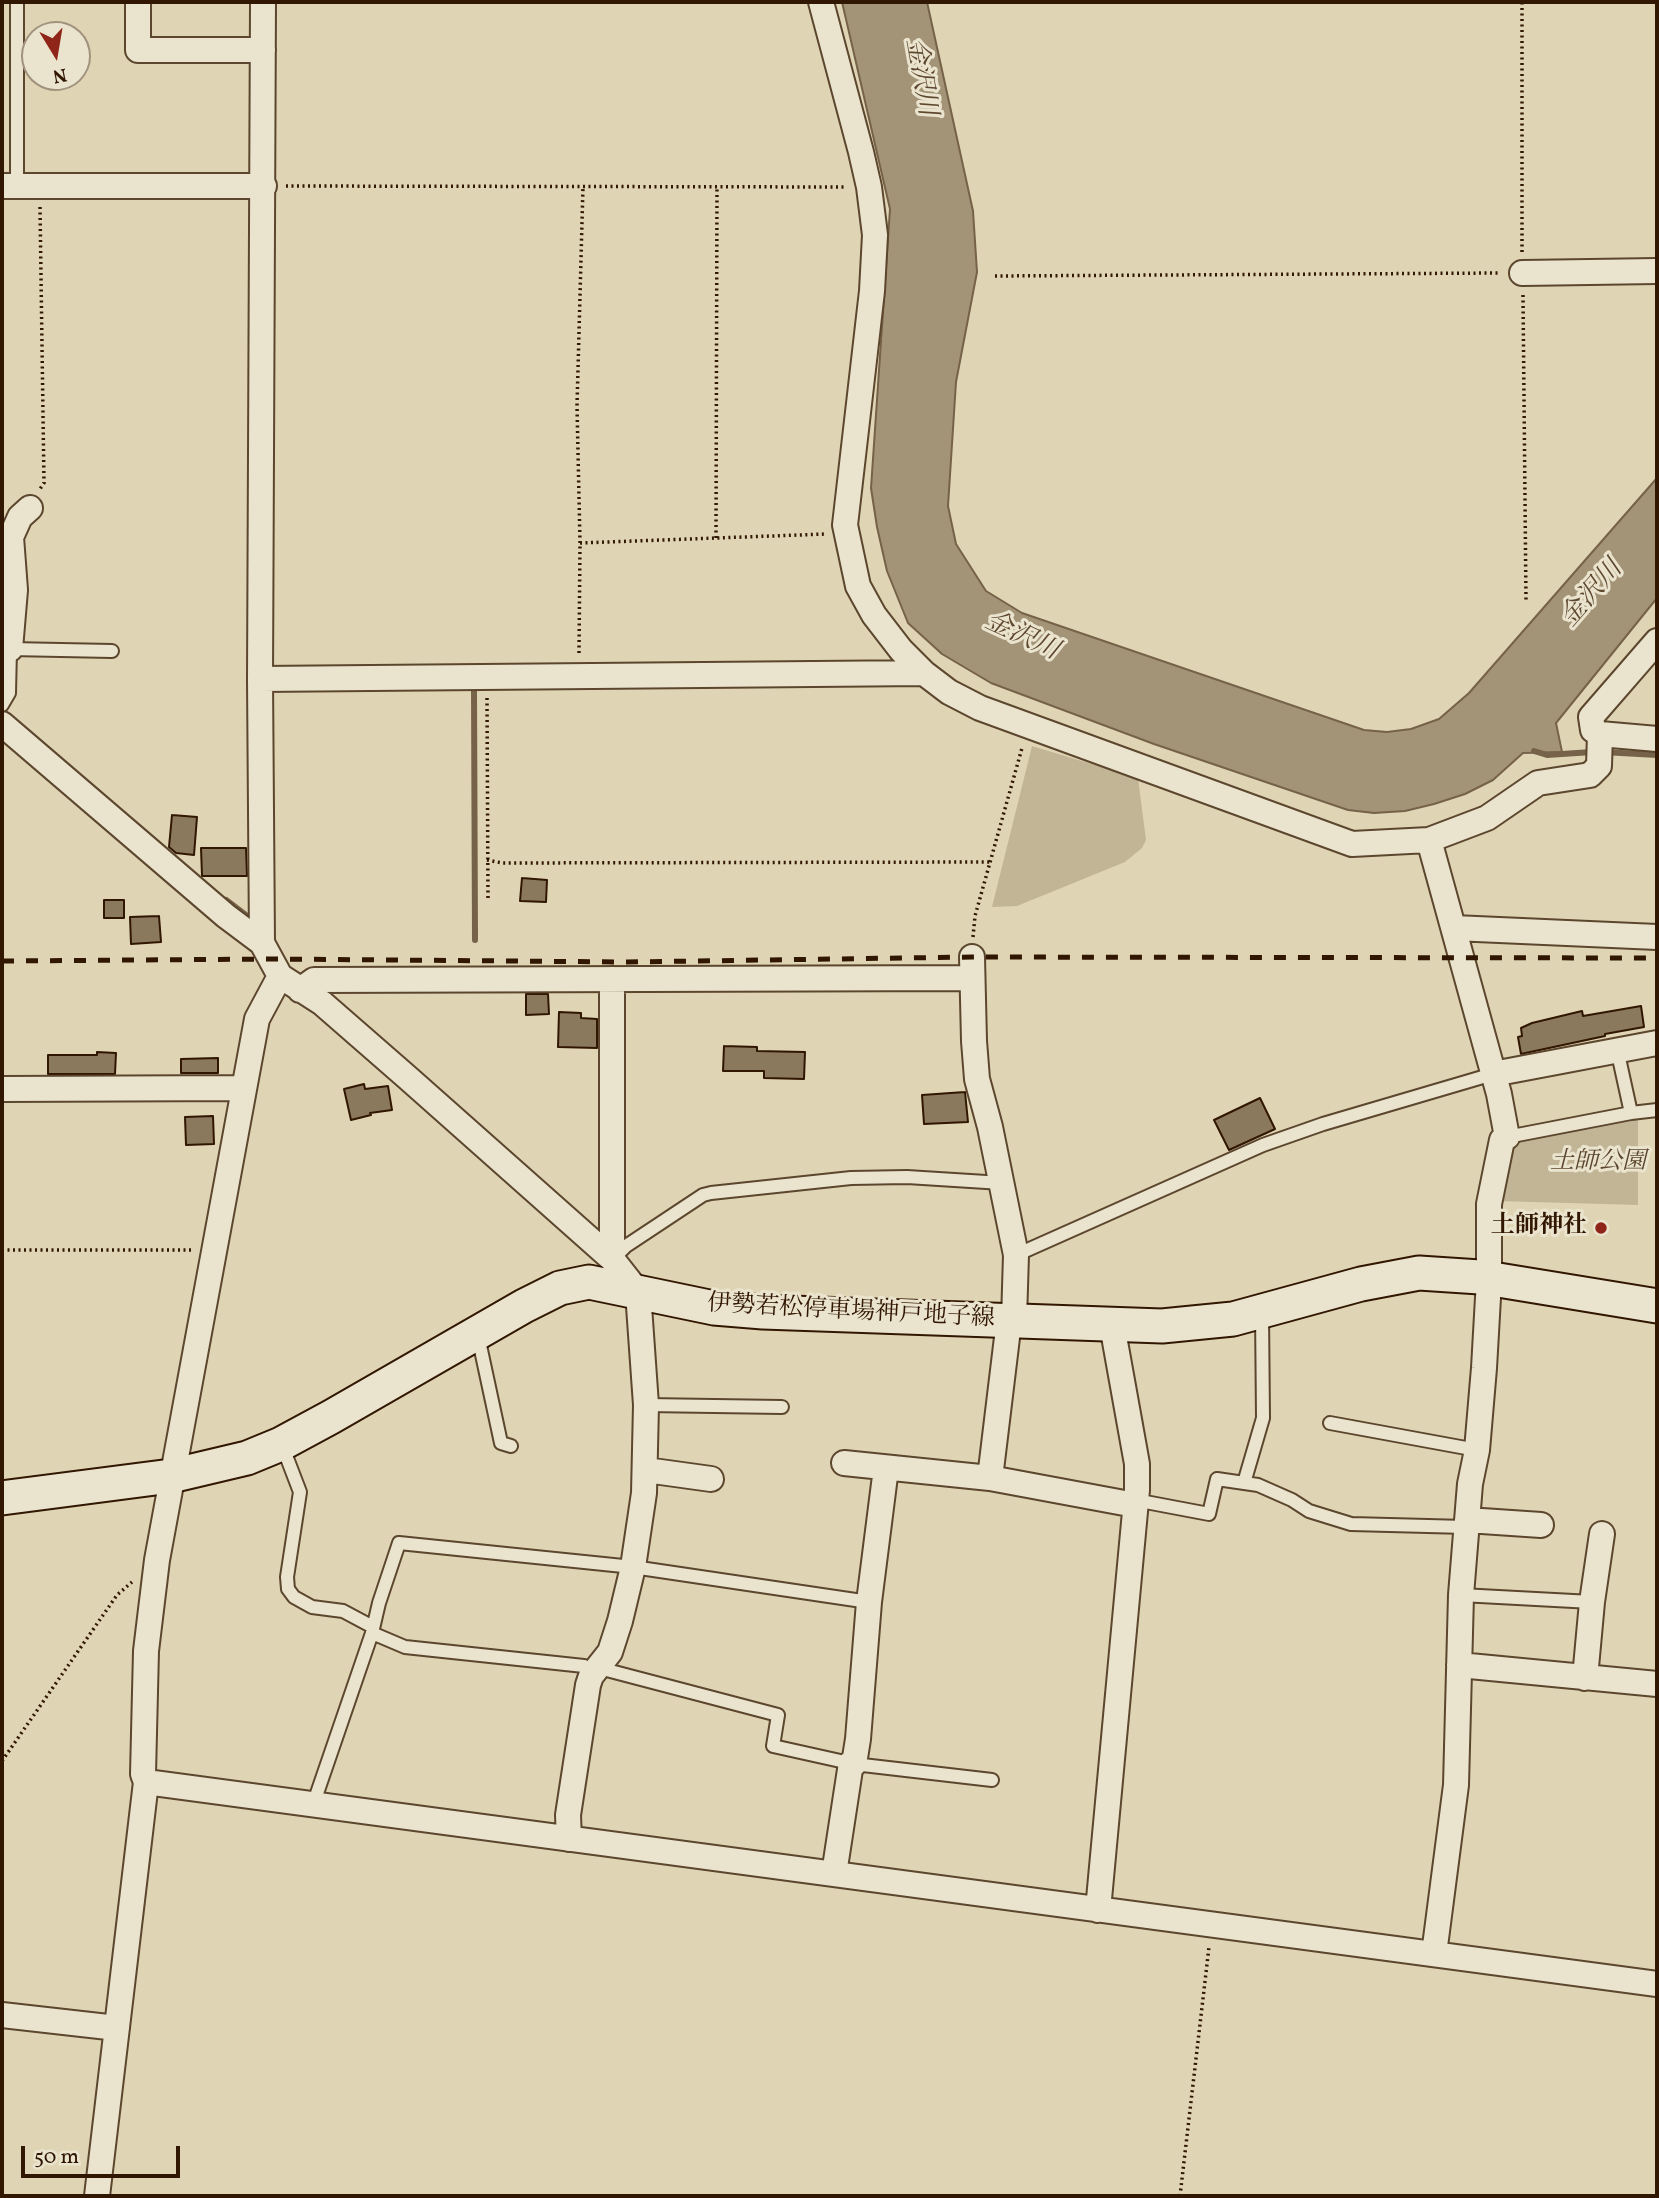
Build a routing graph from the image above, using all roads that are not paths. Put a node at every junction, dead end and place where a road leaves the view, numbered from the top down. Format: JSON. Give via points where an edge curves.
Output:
{"nodes":[{"id":1,"x":17,"y":2,"type":"edge"},
{"id":2,"x":138,"y":2,"type":"edge"},
{"id":3,"x":263,"y":2,"type":"edge"},
{"id":4,"x":821,"y":2,"type":"edge"},
{"id":5,"x":263,"y":50,"type":"junction"},
{"id":6,"x":264,"y":186,"type":"junction"},
{"id":7,"x":20,"y":187,"type":"edge"},
{"id":8,"x":1657,"y":271,"type":"edge"},
{"id":9,"x":1522,"y":273,"type":"road end"},
{"id":10,"x":30,"y":508,"type":"road end"},
{"id":11,"x":1657,"y":641,"type":"edge"},
{"id":12,"x":9,"y":649,"type":"junction"},
{"id":13,"x":112,"y":651,"type":"dead end"},
{"id":14,"x":924,"y":673,"type":"junction"},
{"id":15,"x":260,"y":679,"type":"junction"},
{"id":16,"x":2,"y":705,"type":"edge"},
{"id":17,"x":2,"y":724,"type":"edge"},
{"id":18,"x":1657,"y":738,"type":"edge"},
{"id":19,"x":1600,"y":746,"type":"junction"},
{"id":20,"x":1429,"y":840,"type":"junction"},
{"id":21,"x":1454,"y":928,"type":"junction"},
{"id":22,"x":1657,"y":937,"type":"edge"},
{"id":23,"x":262,"y":943,"type":"junction"},
{"id":24,"x":612,"y":979,"type":"junction"},
{"id":25,"x":290,"y":983,"type":"junction"},
{"id":26,"x":1657,"y":1043,"type":"edge"},
{"id":27,"x":1617,"y":1049,"type":"junction"},
{"id":28,"x":1493,"y":1074,"type":"junction"},
{"id":29,"x":2,"y":1088,"type":"edge"},
{"id":30,"x":243,"y":1088,"type":"junction"},
{"id":31,"x":1657,"y":1110,"type":"edge"},
{"id":32,"x":1630,"y":1113,"type":"junction"},
{"id":33,"x":1507,"y":1137,"type":"junction"},
{"id":34,"x":1002,"y":1184,"type":"junction"},
{"id":35,"x":1016,"y":1255,"type":"junction"},
{"id":36,"x":612,"y":1259,"type":"junction"},
{"id":37,"x":1489,"y":1280,"type":"junction"},
{"id":38,"x":638,"y":1292,"type":"junction"},
{"id":39,"x":1657,"y":1306,"type":"edge"},
{"id":40,"x":1262,"y":1312,"type":"junction"},
{"id":41,"x":1012,"y":1321,"type":"junction"},
{"id":42,"x":1112,"y":1325,"type":"junction"},
{"id":43,"x":478,"y":1333,"type":"junction"},
{"id":44,"x":646,"y":1405,"type":"junction"},
{"id":45,"x":782,"y":1407,"type":"dead end"},
{"id":46,"x":1330,"y":1423,"type":"dead end"},
{"id":47,"x":281,"y":1444,"type":"junction"},
{"id":48,"x":510,"y":1446,"type":"dead end"},
{"id":49,"x":1477,"y":1450,"type":"junction"},
{"id":50,"x":844,"y":1463,"type":"dead end"},
{"id":51,"x":886,"y":1468,"type":"junction"},
{"id":52,"x":646,"y":1470,"type":"junction"},
{"id":53,"x":171,"y":1476,"type":"junction"},
{"id":54,"x":990,"y":1478,"type":"junction"},
{"id":55,"x":711,"y":1479,"type":"dead end"},
{"id":56,"x":1244,"y":1483,"type":"junction"},
{"id":57,"x":2,"y":1498,"type":"edge"},
{"id":58,"x":1135,"y":1502,"type":"junction"},
{"id":59,"x":1467,"y":1523,"type":"junction"},
{"id":60,"x":1541,"y":1525,"type":"dead end"},
{"id":61,"x":1602,"y":1534,"type":"dead end"},
{"id":62,"x":633,"y":1567,"type":"junction"},
{"id":63,"x":1461,"y":1595,"type":"junction"},
{"id":64,"x":869,"y":1602,"type":"junction"},
{"id":65,"x":1592,"y":1602,"type":"junction"},
{"id":66,"x":372,"y":1630,"type":"junction"},
{"id":67,"x":1459,"y":1665,"type":"junction"},
{"id":68,"x":596,"y":1670,"type":"junction"},
{"id":69,"x":1585,"y":1678,"type":"junction"},
{"id":70,"x":1657,"y":1684,"type":"edge"},
{"id":71,"x":852,"y":1763,"type":"junction"},
{"id":72,"x":992,"y":1780,"type":"dead end"},
{"id":73,"x":146,"y":1782,"type":"junction"},
{"id":74,"x":313,"y":1805,"type":"junction"},
{"id":75,"x":569,"y":1839,"type":"junction"},
{"id":76,"x":834,"y":1874,"type":"junction"},
{"id":77,"x":1098,"y":1910,"type":"junction"},
{"id":78,"x":1434,"y":1954,"type":"junction"},
{"id":79,"x":1657,"y":1984,"type":"edge"},
{"id":80,"x":2,"y":2015,"type":"edge"},
{"id":81,"x":117,"y":2028,"type":"junction"},
{"id":82,"x":97,"y":2196,"type":"edge"}],
"edges":[{"from":1,"to":7,"type":"lane"},
{"from":2,"to":5,"type":"street","via":[[138,50]]},
{"from":3,"to":5,"type":"street"},
{"from":4,"to":14,"type":"street","via":[[869,187],[875,235],[846,533],[858,586],[874,615]]},
{"from":5,"to":6,"type":"street"},
{"from":6,"to":7,"type":"street"},
{"from":6,"to":15,"type":"street"},
{"from":8,"to":9,"type":"street"},
{"from":10,"to":12,"type":"street","via":[[11,537],[15,590]]},
{"from":11,"to":19,"type":"street","via":[[1591,717]]},
{"from":12,"to":13,"type":"lane"},
{"from":12,"to":16,"type":"lane","via":[[9,693]]},
{"from":14,"to":15,"type":"street"},
{"from":14,"to":20,"type":"street","via":[[980,708],[1352,844]]},
{"from":15,"to":23,"type":"street"},
{"from":17,"to":23,"type":"street"},
{"from":18,"to":19,"type":"street"},
{"from":19,"to":20,"type":"street","via":[[1600,766],[1590,775],[1538,783],[1487,818]]},
{"from":20,"to":21,"type":"street"},
{"from":21,"to":22,"type":"street"},
{"from":21,"to":28,"type":"street"},
{"from":23,"to":25,"type":"street"},
{"from":24,"to":25,"type":"street"},
{"from":24,"to":34,"type":"street","via":[[972,967],[977,1079]]},
{"from":24,"to":36,"type":"street"},
{"from":25,"to":30,"type":"street","via":[[257,1019]]},
{"from":25,"to":36,"type":"street","via":[[322,1003],[399,1069]]},
{"from":26,"to":27,"type":"street"},
{"from":27,"to":28,"type":"street"},
{"from":27,"to":32,"type":"lane"},
{"from":28,"to":33,"type":"street"},
{"from":28,"to":35,"type":"lane","via":[[1263,1145]]},
{"from":29,"to":30,"type":"street"},
{"from":30,"to":53,"type":"street"},
{"from":31,"to":32,"type":"lane"},
{"from":32,"to":33,"type":"lane"},
{"from":33,"to":37,"type":"street","via":[[1502,1139],[1489,1204]]},
{"from":34,"to":35,"type":"street"},
{"from":34,"to":36,"type":"lane","via":[[851,1178],[711,1193]]},
{"from":35,"to":41,"type":"street"},
{"from":36,"to":38,"type":"street"},
{"from":37,"to":39,"type":"main road","name":"伊勢若松停車場神戸地子線"},
{"from":37,"to":40,"type":"main road","name":"伊勢若松停車場神戸地子線","via":[[1399,1275]]},
{"from":37,"to":49,"type":"street"},
{"from":38,"to":41,"type":"main road","name":"伊勢若松停車場神戸地子線","via":[[715,1308],[763,1312]]},
{"from":38,"to":43,"type":"main road","name":"伊勢若松停車場神戸地子線","via":[[589,1282],[560,1288]]},
{"from":38,"to":44,"type":"street"},
{"from":40,"to":42,"type":"main road","name":"伊勢若松停車場神戸地子線","via":[[1205,1323]]},
{"from":40,"to":56,"type":"lane","via":[[1263,1418]]},
{"from":41,"to":42,"type":"main road","name":"伊勢若松停車場神戸地子線"},
{"from":41,"to":54,"type":"street"},
{"from":42,"to":58,"type":"street","via":[[1137,1464]]},
{"from":43,"to":47,"type":"main road","name":"伊勢若松停車場神戸地子線"},
{"from":43,"to":48,"type":"lane","via":[[501,1443]]},
{"from":44,"to":45,"type":"lane"},
{"from":44,"to":52,"type":"street"},
{"from":46,"to":49,"type":"lane"},
{"from":47,"to":53,"type":"main road","name":"伊勢若松停車場神戸地子線","via":[[247,1458]]},
{"from":47,"to":66,"type":"lane","via":[[300,1492],[288,1589],[312,1606],[343,1611]]},
{"from":49,"to":59,"type":"street"},
{"from":50,"to":51,"type":"street"},
{"from":51,"to":54,"type":"street"},
{"from":51,"to":64,"type":"street"},
{"from":52,"to":55,"type":"street"},
{"from":52,"to":62,"type":"street"},
{"from":53,"to":57,"type":"main road","name":"伊勢若松停車場神戸地子線"},
{"from":53,"to":73,"type":"street","via":[[146,1651]]},
{"from":54,"to":58,"type":"street"},
{"from":56,"to":58,"type":"lane","via":[[1217,1479],[1209,1514]]},
{"from":56,"to":59,"type":"lane","via":[[1351,1524]]},
{"from":58,"to":77,"type":"street"},
{"from":59,"to":60,"type":"street"},
{"from":59,"to":63,"type":"street"},
{"from":61,"to":65,"type":"street"},
{"from":62,"to":64,"type":"lane"},
{"from":62,"to":66,"type":"lane","via":[[398,1543]]},
{"from":62,"to":68,"type":"street","via":[[610,1652]]},
{"from":63,"to":65,"type":"lane"},
{"from":63,"to":67,"type":"street"},
{"from":64,"to":71,"type":"street"},
{"from":65,"to":69,"type":"street"},
{"from":66,"to":68,"type":"lane","via":[[405,1647]]},
{"from":66,"to":74,"type":"lane"},
{"from":67,"to":69,"type":"street"},
{"from":67,"to":78,"type":"street","via":[[1456,1785]]},
{"from":68,"to":71,"type":"lane","via":[[778,1715],[773,1746]]},
{"from":68,"to":75,"type":"street","via":[[588,1685],[568,1815]]},
{"from":69,"to":70,"type":"street"},
{"from":71,"to":72,"type":"lane"},
{"from":71,"to":76,"type":"street"},
{"from":73,"to":74,"type":"street"},
{"from":73,"to":81,"type":"street"},
{"from":74,"to":75,"type":"street"},
{"from":75,"to":76,"type":"street"},
{"from":76,"to":77,"type":"street"},
{"from":77,"to":78,"type":"street"},
{"from":78,"to":79,"type":"street"},
{"from":80,"to":81,"type":"street"},
{"from":81,"to":82,"type":"street"}]}
